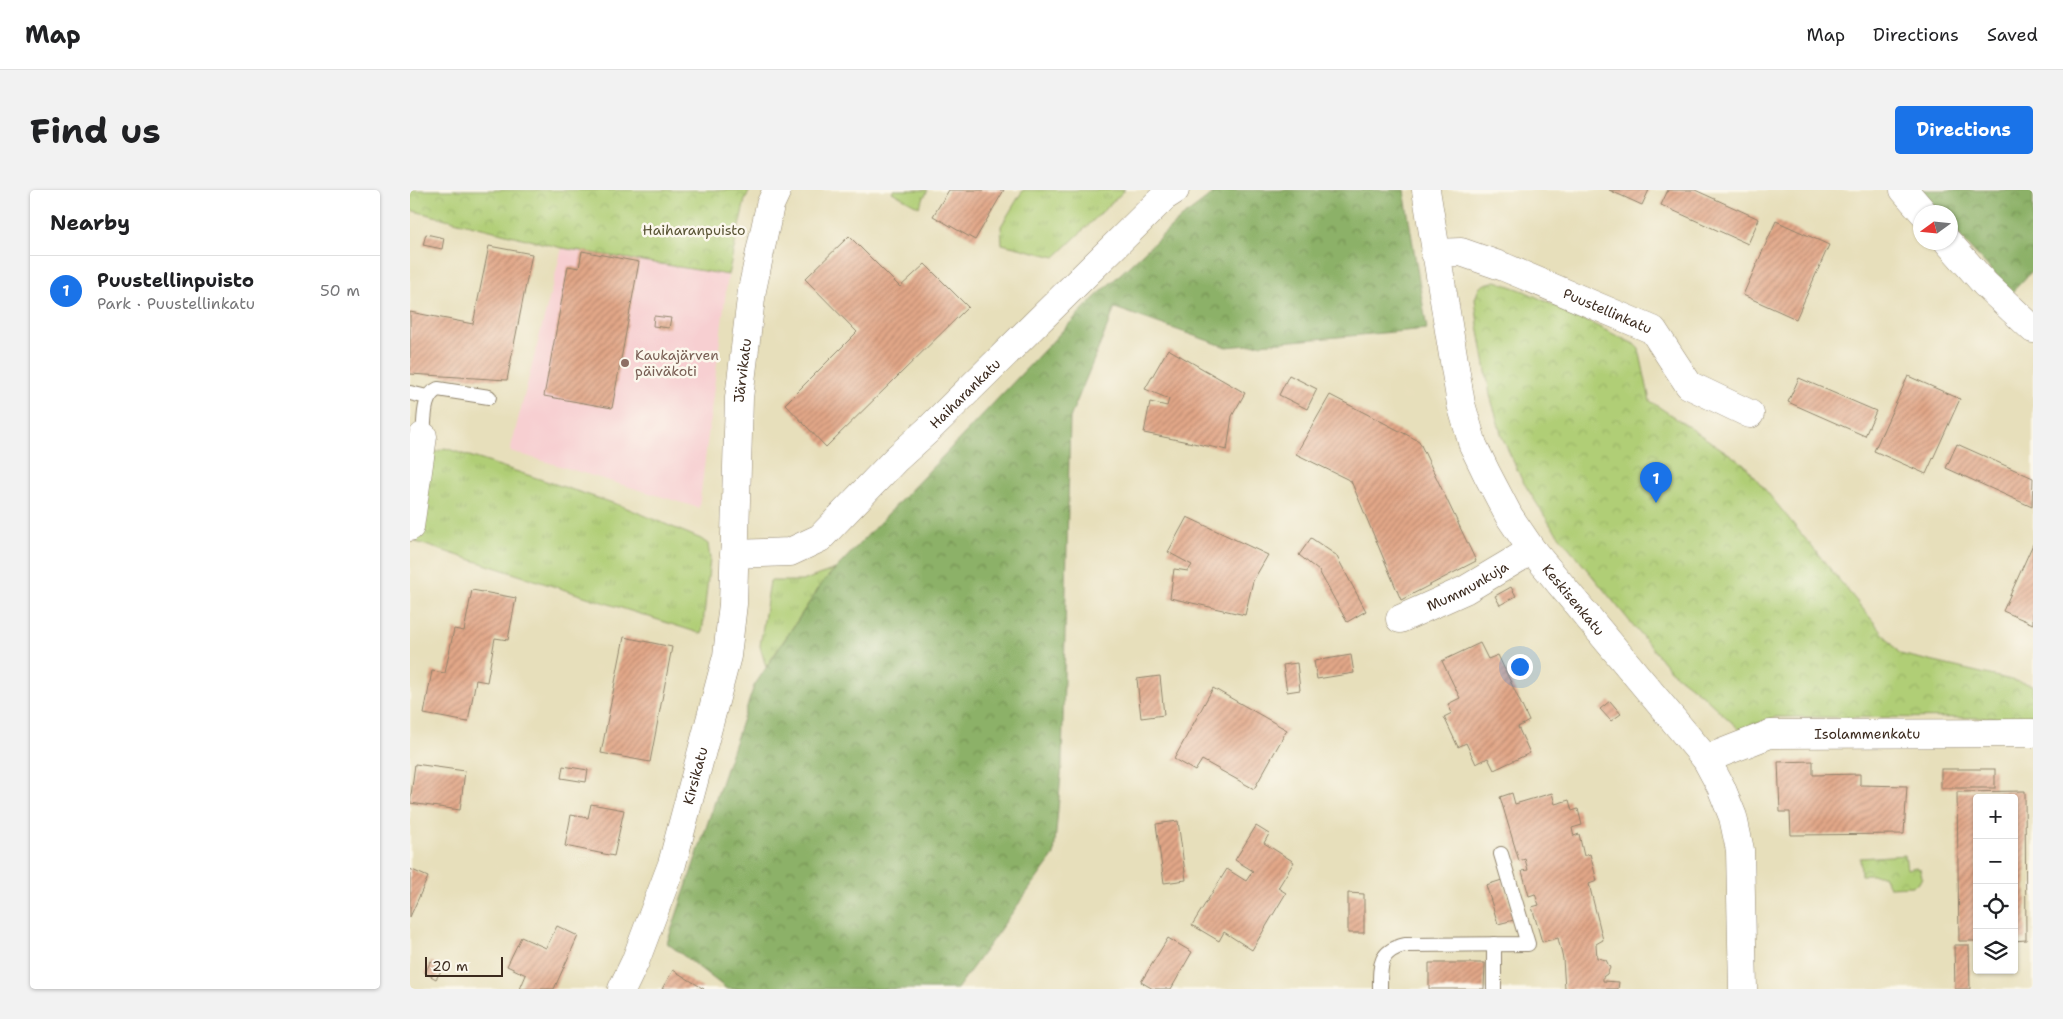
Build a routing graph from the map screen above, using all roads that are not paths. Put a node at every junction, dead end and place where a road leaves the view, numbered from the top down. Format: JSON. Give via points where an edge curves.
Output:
{"nodes":[{"id":1,"x":777,"y":190,"type":"edge"},
{"id":2,"x":1175,"y":190,"type":"edge"},
{"id":3,"x":1426,"y":190,"type":"edge"},
{"id":4,"x":1904,"y":190,"type":"edge"},
{"id":5,"x":1917,"y":205,"type":"edge"},
{"id":6,"x":1955,"y":250,"type":"edge"},
{"id":7,"x":1435,"y":253,"type":"junction"},
{"id":8,"x":2033,"y":329,"type":"edge"},
{"id":9,"x":410,"y":393,"type":"edge"},
{"id":10,"x":427,"y":397,"type":"junction"},
{"id":11,"x":489,"y":397,"type":"dead end"},
{"id":12,"x":1750,"y":414,"type":"dead end"},
{"id":13,"x":423,"y":436,"type":"joint"},
{"id":14,"x":410,"y":527,"type":"edge"},
{"id":15,"x":1532,"y":550,"type":"junction"},
{"id":16,"x":734,"y":554,"type":"junction"},
{"id":17,"x":1400,"y":619,"type":"dead end"},
{"id":18,"x":2033,"y":733,"type":"edge"},
{"id":19,"x":1706,"y":759,"type":"junction"},
{"id":20,"x":1502,"y":854,"type":"dead end"},
{"id":21,"x":1494,"y":944,"type":"junction"},
{"id":22,"x":622,"y":989,"type":"edge"},
{"id":23,"x":1380,"y":989,"type":"edge"},
{"id":24,"x":1494,"y":989,"type":"edge"},
{"id":25,"x":1743,"y":989,"type":"edge"}],
"edges":[{"from":1,"to":16,"type":"street","name":"Järvikatu","via":[[770,205],[752,290],[739,398]]},
{"from":2,"to":16,"type":"street","name":"Haiharankatu","via":[[1164,197],[896,459],[820,538],[790,552]]},
{"from":3,"to":7,"type":"street","name":"Keskisenkatu"},
{"from":4,"to":5,"type":"street"},
{"from":6,"to":8,"type":"street","via":[[1985,284]]},
{"from":7,"to":12,"type":"street","name":"Puustellinkatu","via":[[1461,252],[1504,267],[1653,330],[1689,384]]},
{"from":7,"to":15,"type":"street","name":"Keskisenkatu","via":[[1461,404],[1473,445],[1509,516]]},
{"from":9,"to":10,"type":"lane"},
{"from":10,"to":11,"type":"lane","via":[[438,389]]},
{"from":10,"to":13,"type":"lane"},
{"from":13,"to":14,"type":"street"},
{"from":15,"to":17,"type":"street","name":"Mummunkuja","via":[[1465,590]]},
{"from":15,"to":19,"type":"street","name":"Keskisenkatu"},
{"from":16,"to":22,"type":"street","name":"Kirsikatu","via":[[727,656],[672,864]]},
{"from":18,"to":19,"type":"street","name":"Isolammenkatu","via":[[1770,734]]},
{"from":19,"to":25,"type":"street","name":"Keskisenkatu","via":[[1733,817],[1740,850]]},
{"from":20,"to":21,"type":"lane","via":[[1528,944]]},
{"from":21,"to":23,"type":"lane","via":[[1405,945],[1393,948],[1380,967]]},
{"from":21,"to":24,"type":"lane"}]}
